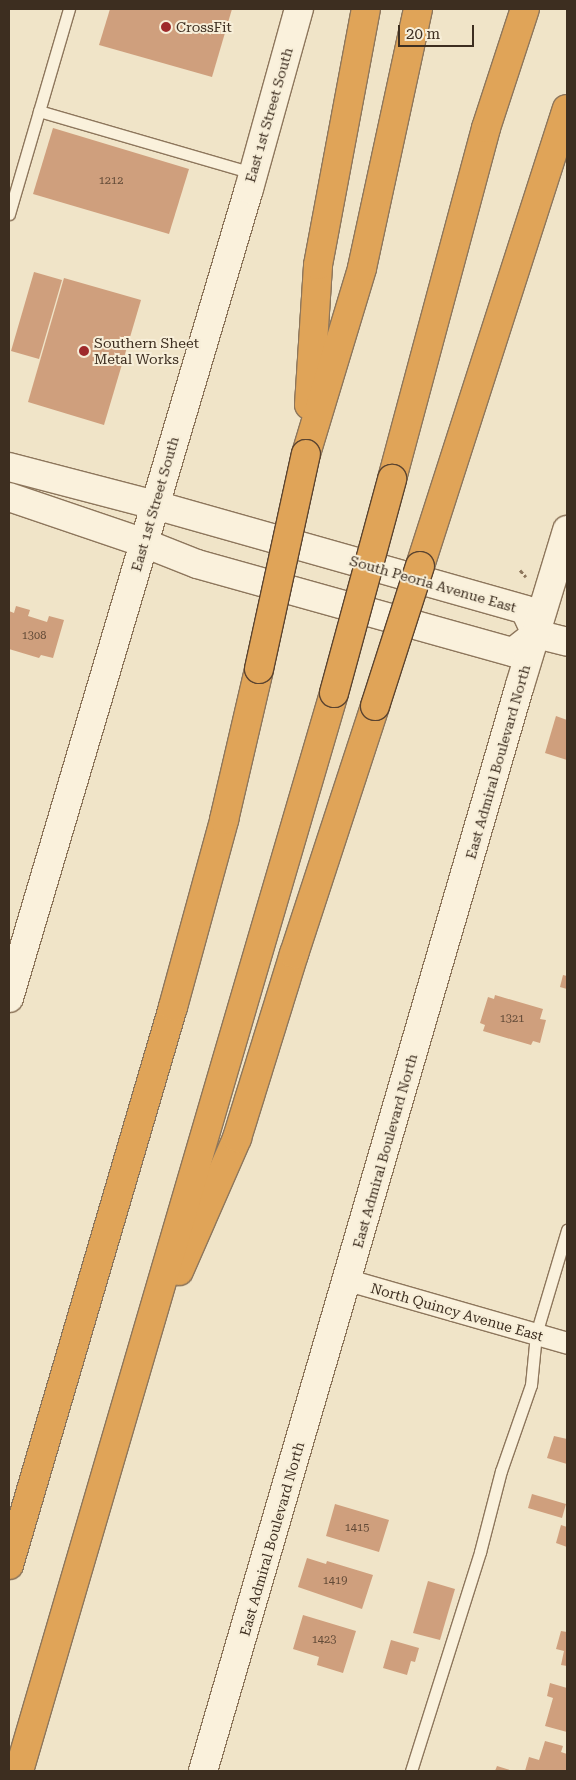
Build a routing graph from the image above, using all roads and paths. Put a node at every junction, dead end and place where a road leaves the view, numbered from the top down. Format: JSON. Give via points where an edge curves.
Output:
{"nodes":[{"id":1,"x":69,"y":9,"type":"edge"},
{"id":2,"x":298,"y":9,"type":"edge"},
{"id":3,"x":366,"y":9,"type":"edge"},
{"id":4,"x":418,"y":9,"type":"edge"},
{"id":5,"x":511,"y":9,"type":"edge"},
{"id":6,"x":525,"y":9,"type":"edge"},
{"id":7,"x":567,"y":109,"type":"edge"},
{"id":8,"x":39,"y":111,"type":"junction"},
{"id":9,"x":486,"y":128,"type":"junction"},
{"id":10,"x":567,"y":146,"type":"edge"},
{"id":11,"x":253,"y":172,"type":"junction"},
{"id":12,"x":9,"y":214,"type":"edge"},
{"id":13,"x":532,"y":215,"type":"junction"},
{"id":14,"x":306,"y":454,"type":"junction"},
{"id":15,"x":9,"y":467,"type":"edge"},
{"id":16,"x":9,"y":497,"type":"edge"},
{"id":17,"x":155,"y":505,"type":"junction"},
{"id":18,"x":567,"y":530,"type":"edge"},
{"id":19,"x":144,"y":543,"type":"junction"},
{"id":20,"x":536,"y":634,"type":"junction"},
{"id":21,"x":567,"y":642,"type":"edge"},
{"id":22,"x":9,"y":998,"type":"edge"},
{"id":23,"x":567,"y":1230,"type":"edge"},
{"id":24,"x":348,"y":1280,"type":"junction"},
{"id":25,"x":536,"y":1334,"type":"junction"},
{"id":26,"x":567,"y":1343,"type":"edge"},
{"id":27,"x":135,"y":1372,"type":"junction"},
{"id":28,"x":9,"y":1566,"type":"edge"},
{"id":29,"x":19,"y":1771,"type":"edge"},
{"id":30,"x":204,"y":1771,"type":"edge"},
{"id":31,"x":411,"y":1771,"type":"edge"}],
"edges":[{"from":1,"to":8,"type":"lane"},
{"from":2,"to":11,"type":"main road","name":"East 1st Street South"},
{"from":3,"to":14,"type":"highway","via":[[318,265]]},
{"from":4,"to":14,"type":"highway","via":[[362,268]]},
{"from":5,"to":9,"type":"highway"},
{"from":6,"to":9,"type":"highway"},
{"from":7,"to":13,"type":"highway"},
{"from":8,"to":11,"type":"lane"},
{"from":8,"to":12,"type":"lane"},
{"from":9,"to":27,"type":"highway","bridge":true,"via":[[334,693]]},
{"from":10,"to":13,"type":"highway"},
{"from":11,"to":17,"type":"main road","name":"East 1st Street South"},
{"from":13,"to":27,"type":"highway","bridge":true,"via":[[237,1138]]},
{"from":14,"to":28,"type":"highway","bridge":true,"via":[[224,820],[173,1007]]},
{"from":15,"to":17,"type":"main road","name":"South Peoria Avenue East"},
{"from":16,"to":19,"type":"main road"},
{"from":17,"to":19,"type":"main road","name":"East 1st Street South"},
{"from":17,"to":20,"type":"main road","name":"South Peoria Avenue East","via":[[525,610]]},
{"from":18,"to":20,"type":"main road","name":"East Admiral Boulevard North"},
{"from":19,"to":20,"type":"main road","via":[[197,564],[513,652]]},
{"from":19,"to":22,"type":"main road","name":"East 1st Street South"},
{"from":20,"to":21,"type":"main road"},
{"from":20,"to":24,"type":"main road","name":"East Admiral Boulevard North"},
{"from":23,"to":25,"type":"lane"},
{"from":24,"to":25,"type":"street","name":"North Quincy Avenue East"},
{"from":24,"to":30,"type":"main road","name":"East Admiral Boulevard North"},
{"from":25,"to":26,"type":"street","name":"North Quincy Avenue East"},
{"from":25,"to":31,"type":"lane","via":[[531,1385],[501,1471],[480,1552]]},
{"from":27,"to":29,"type":"highway"}]}
